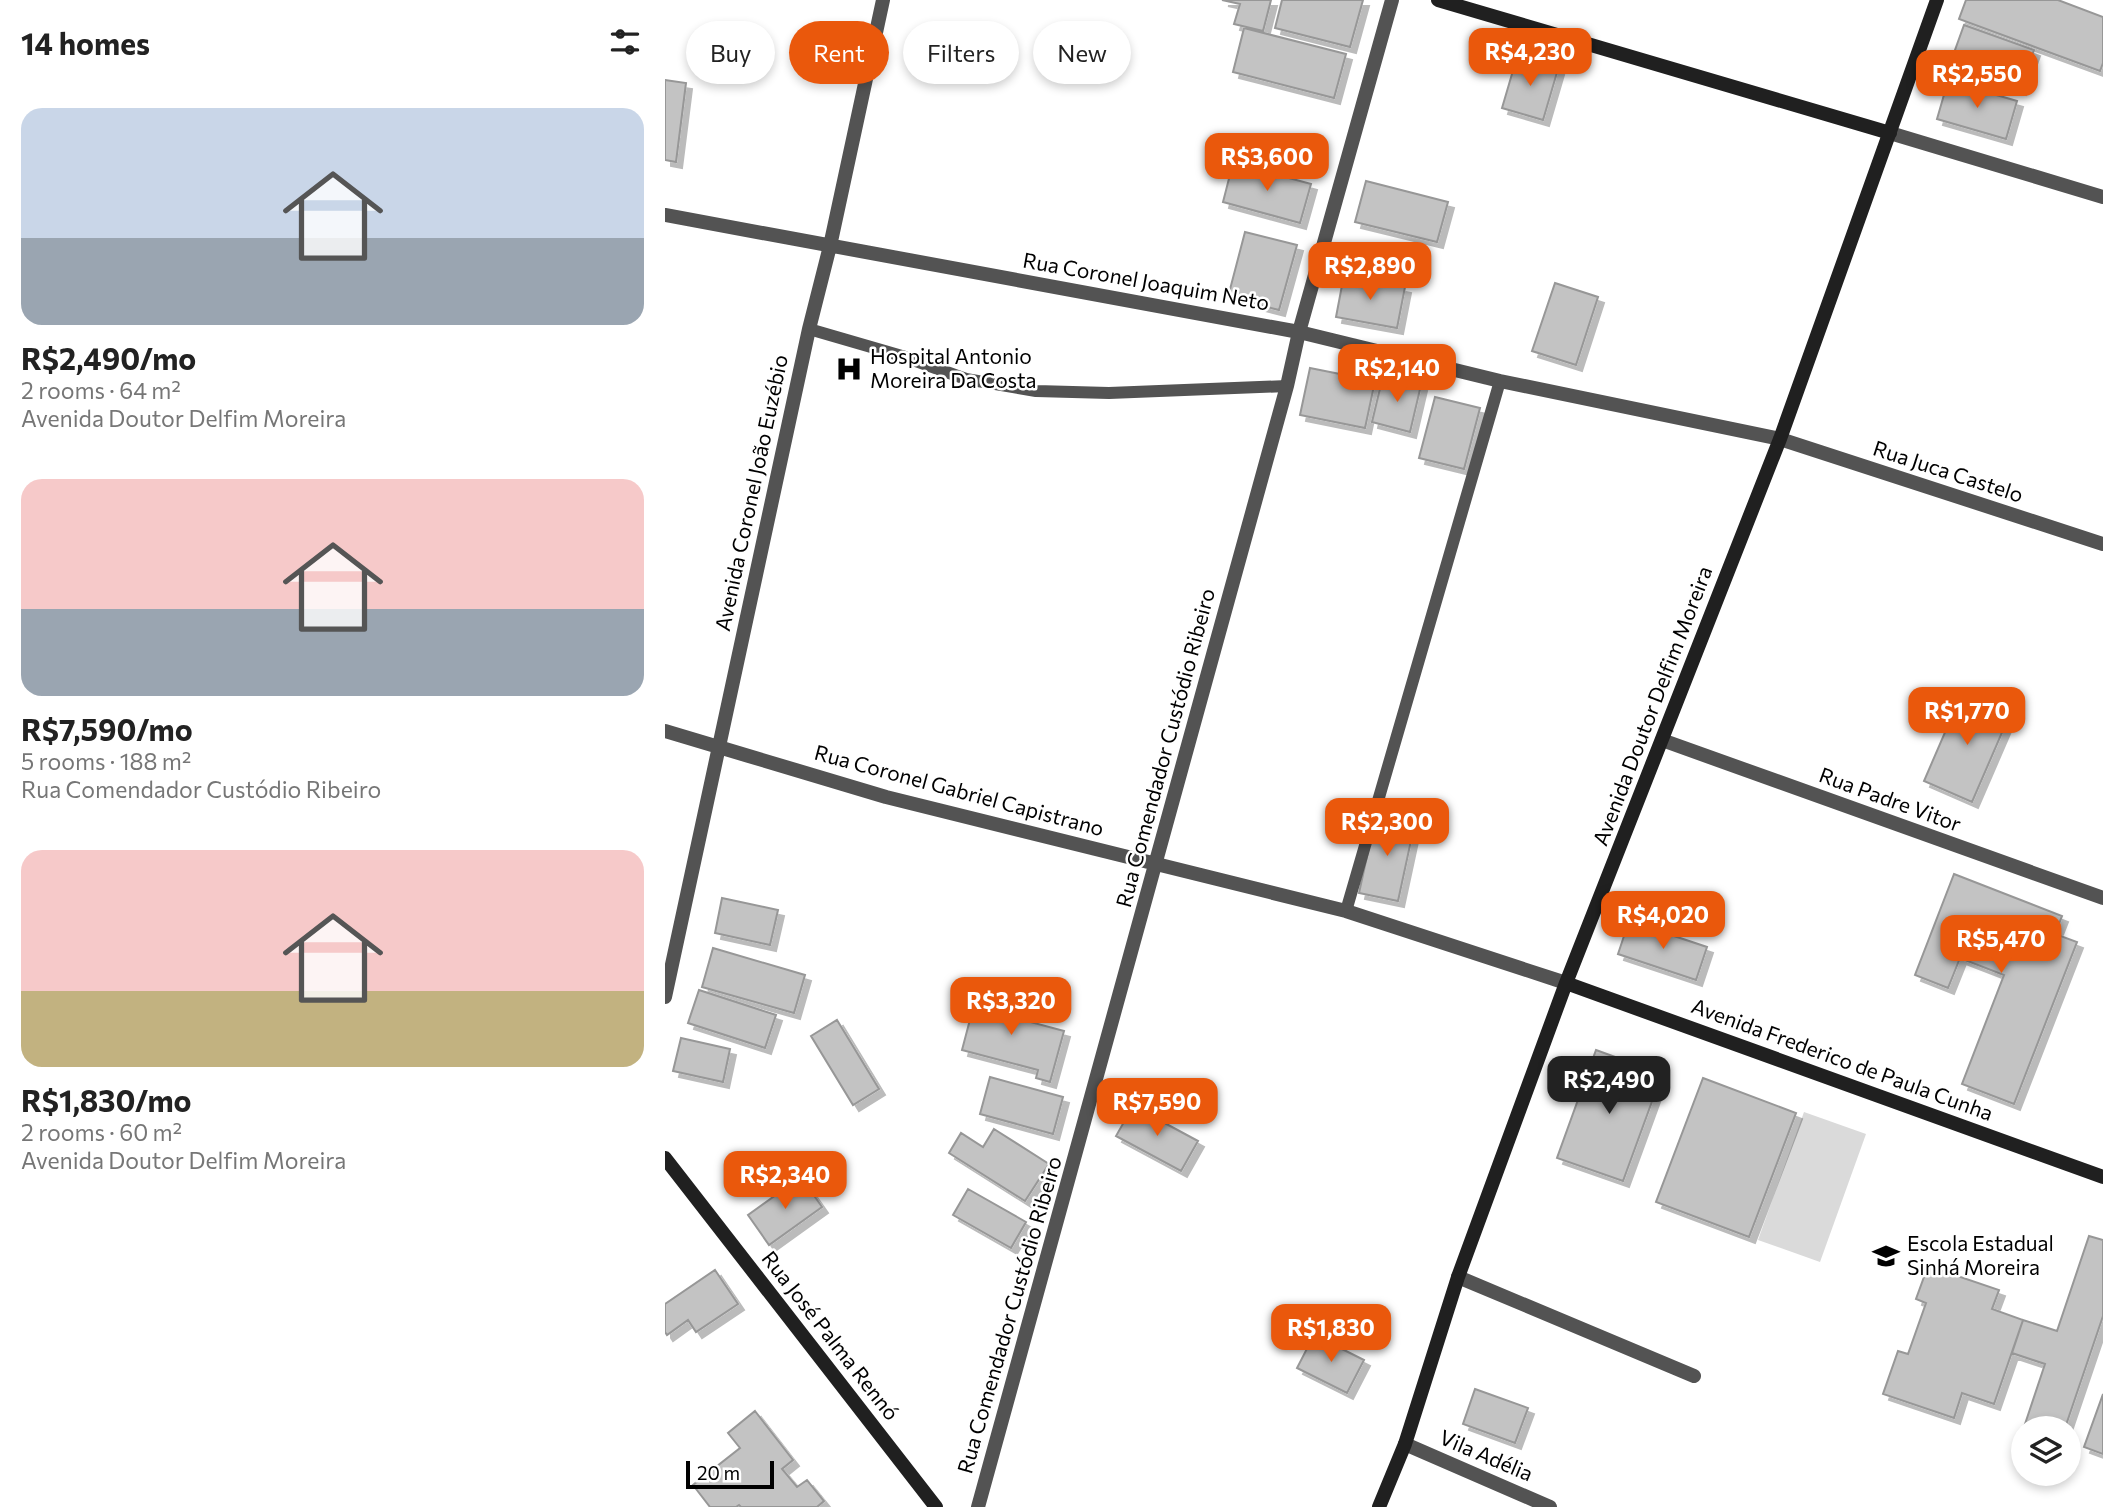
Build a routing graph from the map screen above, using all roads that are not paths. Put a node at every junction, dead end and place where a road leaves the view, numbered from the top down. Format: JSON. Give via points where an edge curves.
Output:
{"nodes":[{"id":1,"x":883,"y":0,"type":"edge"},
{"id":2,"x":1392,"y":0,"type":"edge"},
{"id":3,"x":1438,"y":0,"type":"edge"},
{"id":4,"x":1937,"y":0,"type":"edge"},
{"id":5,"x":1890,"y":133,"type":"junction"},
{"id":6,"x":2103,"y":197,"type":"edge"},
{"id":7,"x":665,"y":215,"type":"edge"},
{"id":8,"x":830,"y":246,"type":"junction"},
{"id":9,"x":809,"y":329,"type":"junction"},
{"id":10,"x":1299,"y":332,"type":"junction"},
{"id":11,"x":1500,"y":381,"type":"junction"},
{"id":12,"x":1287,"y":386,"type":"junction"},
{"id":13,"x":1780,"y":439,"type":"junction"},
{"id":14,"x":2103,"y":544,"type":"edge"},
{"id":15,"x":665,"y":731,"type":"edge"},
{"id":16,"x":1662,"y":740,"type":"junction"},
{"id":17,"x":718,"y":746,"type":"junction"},
{"id":18,"x":1157,"y":863,"type":"junction"},
{"id":19,"x":2103,"y":898,"type":"edge"},
{"id":20,"x":1346,"y":911,"type":"junction"},
{"id":21,"x":1566,"y":983,"type":"junction"},
{"id":22,"x":665,"y":997,"type":"edge"},
{"id":23,"x":665,"y":1158,"type":"edge"},
{"id":24,"x":2103,"y":1177,"type":"edge"},
{"id":25,"x":1458,"y":1277,"type":"junction"},
{"id":26,"x":1694,"y":1376,"type":"dead end"},
{"id":27,"x":1405,"y":1444,"type":"junction"},
{"id":28,"x":936,"y":1507,"type":"edge"},
{"id":29,"x":978,"y":1507,"type":"edge"},
{"id":30,"x":1379,"y":1507,"type":"edge"},
{"id":31,"x":1550,"y":1507,"type":"edge"}],
"edges":[{"from":1,"to":8,"type":"street","name":"Avenida Coronel João Euzébio"},
{"from":2,"to":10,"type":"street","name":"Rua Comendador Custódio Ribeiro"},
{"from":3,"to":5,"type":"main road"},
{"from":4,"to":5,"type":"main road","name":"Avenida Doutor Delfim Moreira"},
{"from":5,"to":6,"type":"street"},
{"from":5,"to":13,"type":"main road","name":"Avenida Doutor Delfim Moreira"},
{"from":7,"to":8,"type":"street","name":"Rua Coronel Joaquim Neto"},
{"from":8,"to":9,"type":"street","name":"Avenida Coronel João Euzébio"},
{"from":8,"to":10,"type":"street","name":"Rua Coronel Joaquim Neto"},
{"from":9,"to":12,"type":"lane","via":[[965,379],[1036,391]]},
{"from":9,"to":17,"type":"street","name":"Avenida Coronel João Euzébio"},
{"from":10,"to":11,"type":"street","name":"Rua Coronel Joaquim Neto"},
{"from":10,"to":12,"type":"street","name":"Rua Comendador Custódio Ribeiro"},
{"from":11,"to":13,"type":"street","name":"Rua Coronel Joaquim Neto"},
{"from":11,"to":20,"type":"lane"},
{"from":12,"to":18,"type":"street","name":"Rua Comendador Custódio Ribeiro"},
{"from":13,"to":14,"type":"street","name":"Rua Juca Castelo"},
{"from":13,"to":16,"type":"main road","name":"Avenida Doutor Delfim Moreira"},
{"from":15,"to":17,"type":"street","name":"Rua Coronel Gabriel Capistrano"},
{"from":16,"to":19,"type":"street","name":"Rua Padre Vitor"},
{"from":16,"to":21,"type":"main road","name":"Avenida Doutor Delfim Moreira"},
{"from":17,"to":18,"type":"street","name":"Rua Coronel Gabriel Capistrano","via":[[886,797]]},
{"from":17,"to":22,"type":"street","name":"Avenida Coronel João Euzébio"},
{"from":18,"to":20,"type":"street","name":"Rua Coronel Gabriel Capistrano"},
{"from":18,"to":29,"type":"street","name":"Rua Comendador Custódio Ribeiro"},
{"from":20,"to":21,"type":"street","name":"Rua Coronel Gabriel Capistrano"},
{"from":21,"to":24,"type":"main road","name":"Avenida Frederico de Paula Cunha"},
{"from":21,"to":25,"type":"main road","name":"Avenida Doutor Delfim Moreira"},
{"from":23,"to":28,"type":"main road","name":"Rua José Palma Rennó"},
{"from":25,"to":26,"type":"street"},
{"from":25,"to":27,"type":"main road","name":"Avenida Doutor Delfim Moreira"},
{"from":27,"to":30,"type":"main road","name":"Avenida Doutor Delfim Moreira"},
{"from":27,"to":31,"type":"street","name":"Vila Adélia"}]}
